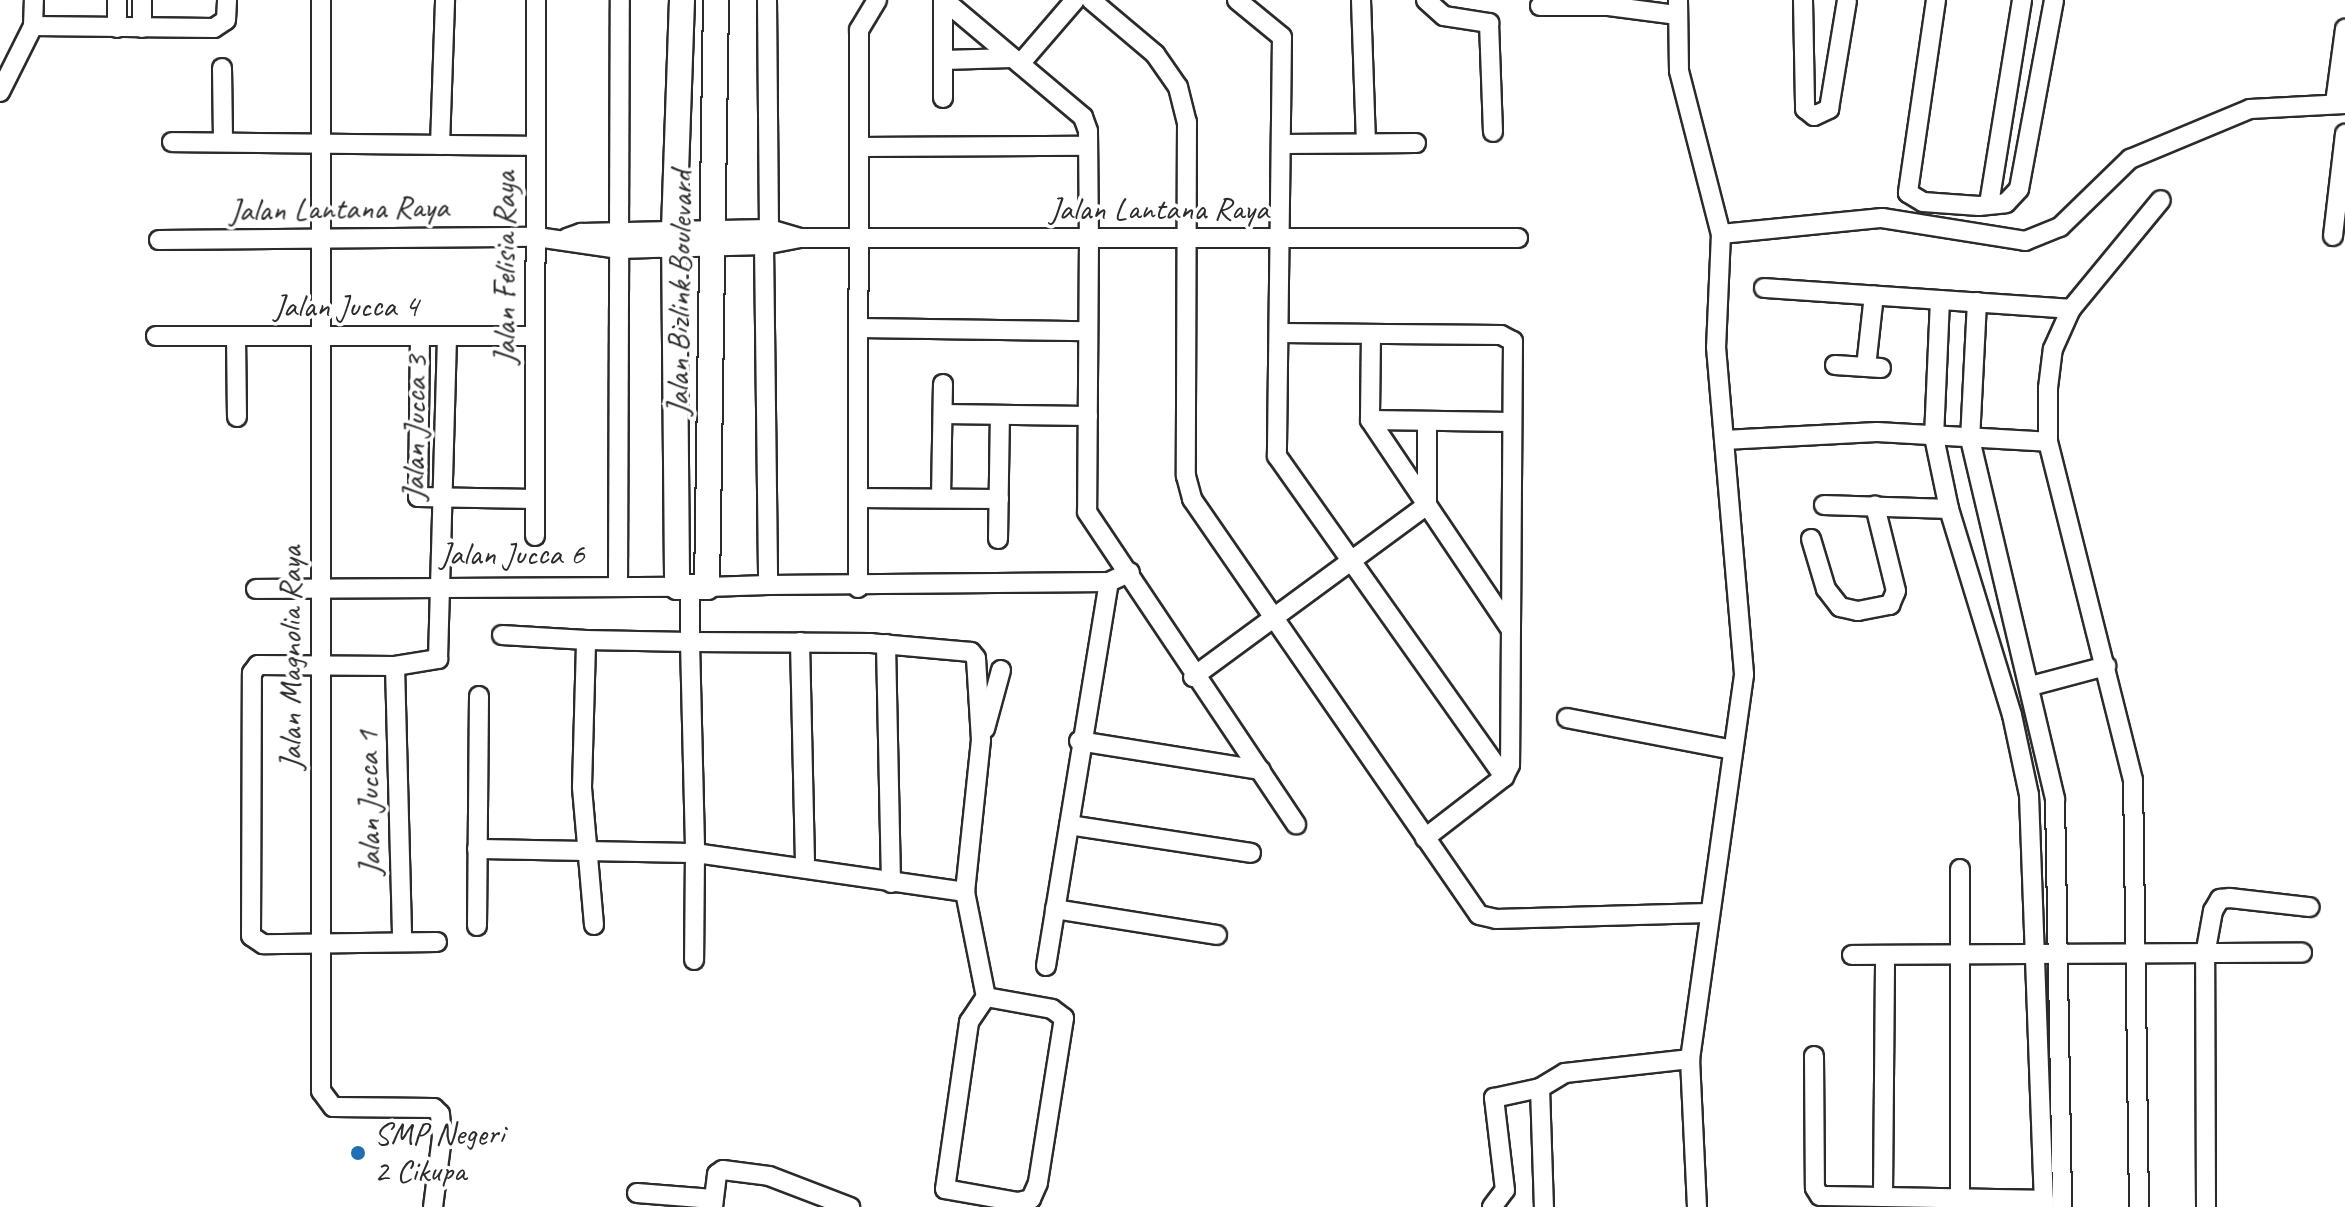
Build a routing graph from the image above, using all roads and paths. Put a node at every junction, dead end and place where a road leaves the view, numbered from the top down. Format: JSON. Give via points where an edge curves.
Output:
{"nodes":[{"id":1,"x":34,"y":0,"type":"edge"},
{"id":2,"x":117,"y":0,"type":"edge"},
{"id":3,"x":142,"y":0,"type":"edge"},
{"id":4,"x":227,"y":0,"type":"edge"},
{"id":5,"x":321,"y":0,"type":"edge"},
{"id":6,"x":445,"y":0,"type":"edge"},
{"id":7,"x":536,"y":0,"type":"edge"},
{"id":8,"x":620,"y":0,"type":"edge"},
{"id":9,"x":682,"y":0,"type":"edge"},
{"id":10,"x":716,"y":0,"type":"edge"},
{"id":11,"x":767,"y":0,"type":"edge"},
{"id":12,"x":877,"y":0,"type":"edge"},
{"id":13,"x":943,"y":0,"type":"edge"},
{"id":14,"x":1075,"y":0,"type":"edge"},
{"id":15,"x":1091,"y":0,"type":"edge"},
{"id":16,"x":1237,"y":0,"type":"edge"},
{"id":17,"x":1361,"y":0,"type":"edge"},
{"id":18,"x":1426,"y":0,"type":"edge"},
{"id":19,"x":1803,"y":0,"type":"edge"},
{"id":20,"x":1847,"y":0,"type":"edge"},
{"id":21,"x":1936,"y":0,"type":"edge"},
{"id":22,"x":2022,"y":0,"type":"edge"},
{"id":23,"x":2054,"y":0,"type":"edge"},
{"id":24,"x":1540,"y":6,"type":"dead end"},
{"id":25,"x":1677,"y":7,"type":"edge"},
{"id":26,"x":33,"y":26,"type":"junction"},
{"id":27,"x":117,"y":28,"type":"junction"},
{"id":28,"x":142,"y":28,"type":"junction"},
{"id":29,"x":2345,"y":29,"type":"edge"},
{"id":30,"x":943,"y":60,"type":"junction"},
{"id":31,"x":1016,"y":61,"type":"junction"},
{"id":32,"x":222,"y":68,"type":"dead end"},
{"id":33,"x":0,"y":92,"type":"edge"},
{"id":34,"x":943,"y":98,"type":"dead end"},
{"id":35,"x":2340,"y":103,"type":"edge"},
{"id":36,"x":1493,"y":132,"type":"dead end"},
{"id":37,"x":2345,"y":134,"type":"edge"},
{"id":38,"x":172,"y":142,"type":"dead end"},
{"id":39,"x":223,"y":142,"type":"junction"},
{"id":40,"x":1366,"y":143,"type":"junction"},
{"id":41,"x":1416,"y":143,"type":"dead end"},
{"id":42,"x":321,"y":144,"type":"junction"},
{"id":43,"x":1282,"y":144,"type":"junction"},
{"id":44,"x":440,"y":145,"type":"junction"},
{"id":45,"x":536,"y":146,"type":"junction"},
{"id":46,"x":1088,"y":146,"type":"junction"},
{"id":47,"x":859,"y":147,"type":"junction"},
{"id":48,"x":2161,"y":200,"type":"dead end"},
{"id":49,"x":1989,"y":204,"type":"junction"},
{"id":50,"x":1721,"y":234,"type":"junction"},
{"id":51,"x":2333,"y":236,"type":"dead end"},
{"id":52,"x":537,"y":237,"type":"junction"},
{"id":53,"x":766,"y":237,"type":"junction"},
{"id":54,"x":1518,"y":238,"type":"dead end"},
{"id":55,"x":713,"y":239,"type":"junction"},
{"id":56,"x":859,"y":239,"type":"junction"},
{"id":57,"x":1089,"y":239,"type":"junction"},
{"id":58,"x":1187,"y":239,"type":"junction"},
{"id":59,"x":1282,"y":239,"type":"junction"},
{"id":60,"x":159,"y":240,"type":"dead end"},
{"id":61,"x":322,"y":240,"type":"junction"},
{"id":62,"x":674,"y":240,"type":"junction"},
{"id":63,"x":619,"y":241,"type":"junction"},
{"id":64,"x":1764,"y":288,"type":"dead end"},
{"id":65,"x":1874,"y":295,"type":"junction"},
{"id":66,"x":1940,"y":300,"type":"junction"},
{"id":67,"x":1977,"y":302,"type":"junction"},
{"id":68,"x":2071,"y":309,"type":"junction"},
{"id":69,"x":859,"y":328,"type":"junction"},
{"id":70,"x":1088,"y":331,"type":"junction"},
{"id":71,"x":1281,"y":333,"type":"junction"},
{"id":72,"x":1371,"y":334,"type":"junction"},
{"id":73,"x":156,"y":336,"type":"dead end"},
{"id":74,"x":236,"y":336,"type":"junction"},
{"id":75,"x":322,"y":336,"type":"junction"},
{"id":76,"x":420,"y":336,"type":"junction"},
{"id":77,"x":447,"y":336,"type":"junction"},
{"id":78,"x":535,"y":336,"type":"junction"},
{"id":79,"x":1835,"y":365,"type":"dead end"},
{"id":80,"x":943,"y":384,"type":"dead end"},
{"id":81,"x":943,"y":414,"type":"junction"},
{"id":82,"x":1000,"y":415,"type":"junction"},
{"id":83,"x":1088,"y":416,"type":"junction"},
{"id":84,"x":237,"y":417,"type":"dead end"},
{"id":85,"x":1370,"y":420,"type":"junction"},
{"id":86,"x":1427,"y":421,"type":"junction"},
{"id":87,"x":1511,"y":422,"type":"junction"},
{"id":88,"x":1934,"y":437,"type":"junction"},
{"id":89,"x":1970,"y":439,"type":"junction"},
{"id":90,"x":1724,"y":440,"type":"junction"},
{"id":91,"x":2048,"y":442,"type":"junction"},
{"id":92,"x":445,"y":498,"type":"junction"},
{"id":93,"x":859,"y":498,"type":"junction"},
{"id":94,"x":941,"y":498,"type":"junction"},
{"id":95,"x":535,"y":499,"type":"junction"},
{"id":96,"x":999,"y":499,"type":"junction"},
{"id":97,"x":1427,"y":505,"type":"junction"},
{"id":98,"x":1824,"y":505,"type":"dead end"},
{"id":99,"x":1875,"y":506,"type":"junction"},
{"id":100,"x":1949,"y":509,"type":"junction"},
{"id":101,"x":535,"y":536,"type":"dead end"},
{"id":102,"x":998,"y":539,"type":"dead end"},
{"id":103,"x":1811,"y":539,"type":"dead end"},
{"id":104,"x":1354,"y":559,"type":"junction"},
{"id":105,"x":1130,"y":572,"type":"junction"},
{"id":106,"x":1109,"y":582,"type":"junction"},
{"id":107,"x":439,"y":585,"type":"junction"},
{"id":108,"x":768,"y":585,"type":"junction"},
{"id":109,"x":618,"y":586,"type":"junction"},
{"id":110,"x":320,"y":587,"type":"junction"},
{"id":111,"x":691,"y":587,"type":"junction"},
{"id":112,"x":858,"y":588,"type":"junction"},
{"id":113,"x":256,"y":589,"type":"dead end"},
{"id":114,"x":1274,"y":615,"type":"junction"},
{"id":115,"x":1511,"y":630,"type":"junction"},
{"id":116,"x":502,"y":635,"type":"dead end"},
{"id":117,"x":586,"y":640,"type":"junction"},
{"id":118,"x":690,"y":642,"type":"junction"},
{"id":119,"x":800,"y":642,"type":"junction"},
{"id":120,"x":886,"y":644,"type":"junction"},
{"id":121,"x":321,"y":665,"type":"junction"},
{"id":122,"x":395,"y":666,"type":"junction"},
{"id":123,"x":2106,"y":666,"type":"junction"},
{"id":124,"x":1001,"y":670,"type":"dead end"},
{"id":125,"x":1193,"y":677,"type":"junction"},
{"id":126,"x":2031,"y":686,"type":"junction"},
{"id":127,"x":479,"y":696,"type":"dead end"},
{"id":128,"x":2037,"y":711,"type":"junction"},
{"id":129,"x":2012,"y":715,"type":"junction"},
{"id":130,"x":1567,"y":718,"type":"dead end"},
{"id":131,"x":981,"y":740,"type":"junction"},
{"id":132,"x":1079,"y":741,"type":"junction"},
{"id":133,"x":1733,"y":750,"type":"junction"},
{"id":134,"x":1261,"y":770,"type":"junction"},
{"id":135,"x":1504,"y":777,"type":"junction"},
{"id":136,"x":1296,"y":824,"type":"dead end"},
{"id":137,"x":1069,"y":825,"type":"junction"},
{"id":138,"x":1425,"y":838,"type":"junction"},
{"id":139,"x":477,"y":849,"type":"junction"},
{"id":140,"x":586,"y":851,"type":"junction"},
{"id":141,"x":695,"y":853,"type":"junction"},
{"id":142,"x":1251,"y":853,"type":"dead end"},
{"id":143,"x":805,"y":867,"type":"junction"},
{"id":144,"x":1960,"y":869,"type":"dead end"},
{"id":145,"x":891,"y":883,"type":"junction"},
{"id":146,"x":965,"y":892,"type":"junction"},
{"id":147,"x":2309,"y":907,"type":"dead end"},
{"id":148,"x":1055,"y":909,"type":"junction"},
{"id":149,"x":1708,"y":913,"type":"junction"},
{"id":150,"x":594,"y":925,"type":"dead end"},
{"id":151,"x":477,"y":926,"type":"dead end"},
{"id":152,"x":1217,"y":935,"type":"dead end"},
{"id":153,"x":402,"y":940,"type":"junction"},
{"id":154,"x":320,"y":942,"type":"junction"},
{"id":155,"x":437,"y":942,"type":"dead end"},
{"id":156,"x":2302,"y":953,"type":"dead end"},
{"id":157,"x":2034,"y":954,"type":"junction"},
{"id":158,"x":1852,"y":955,"type":"dead end"},
{"id":159,"x":1885,"y":955,"type":"junction"},
{"id":160,"x":1960,"y":955,"type":"junction"},
{"id":161,"x":2060,"y":955,"type":"junction"},
{"id":162,"x":2138,"y":955,"type":"junction"},
{"id":163,"x":2205,"y":955,"type":"junction"},
{"id":164,"x":694,"y":960,"type":"dead end"},
{"id":165,"x":1046,"y":966,"type":"dead end"},
{"id":166,"x":986,"y":997,"type":"junction"},
{"id":167,"x":1814,"y":1056,"type":"dead end"},
{"id":168,"x":1690,"y":1059,"type":"junction"},
{"id":169,"x":1540,"y":1088,"type":"junction"},
{"id":170,"x":637,"y":1193,"type":"dead end"},
{"id":171,"x":1883,"y":1194,"type":"junction"},
{"id":172,"x":1960,"y":1202,"type":"edge"},
{"id":173,"x":713,"y":1203,"type":"edge"},
{"id":174,"x":2050,"y":1205,"type":"edge"},
{"id":175,"x":433,"y":1207,"type":"edge"},
{"id":176,"x":850,"y":1207,"type":"edge"},
{"id":177,"x":1492,"y":1207,"type":"edge"},
{"id":178,"x":1544,"y":1207,"type":"edge"},
{"id":179,"x":1697,"y":1207,"type":"edge"},
{"id":180,"x":2139,"y":1207,"type":"edge"},
{"id":181,"x":2206,"y":1207,"type":"edge"}],
"edges":[{"from":1,"to":26,"type":"street"},
{"from":2,"to":27,"type":"street"},
{"from":3,"to":28,"type":"street"},
{"from":4,"to":28,"type":"street","via":[[226,20],[214,28]]},
{"from":5,"to":42,"type":"street","name":"Jalan Magnolia Raya"},
{"from":6,"to":44,"type":"street"},
{"from":7,"to":45,"type":"street","name":"Jalan Felisia Raya"},
{"from":8,"to":63,"type":"street"},
{"from":9,"to":62,"type":"street","name":"Jalan Bizlink Boulevard"},
{"from":10,"to":55,"type":"street","name":"Jalan Bizlink Boulevard"},
{"from":11,"to":53,"type":"street"},
{"from":12,"to":47,"type":"street","via":[[859,30]]},
{"from":13,"to":30,"type":"street"},
{"from":13,"to":31,"type":"street"},
{"from":14,"to":31,"type":"street"},
{"from":15,"to":58,"type":"street","via":[[1155,54],[1178,87],[1187,122]]},
{"from":16,"to":43,"type":"street","via":[[1282,37]]},
{"from":17,"to":40,"type":"street"},
{"from":18,"to":36,"type":"street","via":[[1444,16],[1489,23]]},
{"from":19,"to":20,"type":"street","via":[[1805,109],[1814,116],[1829,109]]},
{"from":21,"to":49,"type":"street","via":[[1908,193],[1923,202]]},
{"from":22,"to":49,"type":"street"},
{"from":23,"to":49,"type":"street","via":[[2019,189],[2006,203]]},
{"from":24,"to":25,"type":"street"},
{"from":25,"to":50,"type":"street","via":[[1679,71]]},
{"from":26,"to":27,"type":"street"},
{"from":26,"to":33,"type":"street"},
{"from":27,"to":28,"type":"street"},
{"from":29,"to":35,"type":"street"},
{"from":30,"to":31,"type":"street"},
{"from":30,"to":34,"type":"street"},
{"from":31,"to":46,"type":"street","via":[[1083,117]]},
{"from":32,"to":39,"type":"street"},
{"from":35,"to":50,"type":"street","via":[[2250,109],[2130,159],[2060,227],[2025,241],[1882,218]]},
{"from":37,"to":51,"type":"street"},
{"from":38,"to":39,"type":"street"},
{"from":39,"to":42,"type":"street"},
{"from":40,"to":41,"type":"street"},
{"from":40,"to":43,"type":"street"},
{"from":42,"to":44,"type":"street"},
{"from":42,"to":61,"type":"street","name":"Jalan Magnolia Raya"},
{"from":43,"to":59,"type":"street"},
{"from":44,"to":45,"type":"street"},
{"from":45,"to":52,"type":"street","name":"Jalan Felisia Raya"},
{"from":46,"to":47,"type":"street"},
{"from":46,"to":57,"type":"street"},
{"from":47,"to":56,"type":"street"},
{"from":48,"to":68,"type":"street"},
{"from":50,"to":90,"type":"street","via":[[1715,334]]},
{"from":52,"to":61,"type":"street","name":"Jalan Lantana Raya"},
{"from":52,"to":63,"type":"street","name":"Jalan Lantana Raya","via":[[567,238],[582,247]]},
{"from":52,"to":78,"type":"street","name":"Jalan Felisia Raya"},
{"from":53,"to":55,"type":"street","name":"Jalan Lantana Raya"},
{"from":53,"to":56,"type":"street","name":"Jalan Lantana Raya"},
{"from":53,"to":108,"type":"street"},
{"from":54,"to":59,"type":"street","name":"Jalan Lantana Raya"},
{"from":55,"to":62,"type":"street","name":"Jalan Lantana Raya"},
{"from":55,"to":111,"type":"street","name":"Jalan Bizlink Boulevard"},
{"from":56,"to":57,"type":"street","name":"Jalan Lantana Raya"},
{"from":56,"to":69,"type":"street"},
{"from":57,"to":58,"type":"street","name":"Jalan Lantana Raya"},
{"from":57,"to":70,"type":"street"},
{"from":58,"to":59,"type":"street","name":"Jalan Lantana Raya"},
{"from":58,"to":114,"type":"street","via":[[1186,476],[1192,499]]},
{"from":59,"to":71,"type":"street"},
{"from":60,"to":61,"type":"street","name":"Jalan Lantana Raya"},
{"from":61,"to":75,"type":"street","name":"Jalan Magnolia Raya"},
{"from":62,"to":63,"type":"street","name":"Jalan Lantana Raya"},
{"from":62,"to":111,"type":"street","name":"Jalan Bizlink Boulevard"},
{"from":63,"to":109,"type":"street"},
{"from":64,"to":65,"type":"street"},
{"from":65,"to":66,"type":"street"},
{"from":65,"to":79,"type":"street","via":[[1874,367]]},
{"from":66,"to":67,"type":"street"},
{"from":66,"to":88,"type":"street"},
{"from":67,"to":68,"type":"street"},
{"from":67,"to":89,"type":"street"},
{"from":68,"to":91,"type":"street","via":[[2053,349]]},
{"from":69,"to":70,"type":"street"},
{"from":69,"to":93,"type":"street"},
{"from":70,"to":83,"type":"street"},
{"from":71,"to":72,"type":"street"},
{"from":71,"to":104,"type":"street","via":[[1277,456]]},
{"from":72,"to":85,"type":"street"},
{"from":72,"to":87,"type":"street","via":[[1511,336]]},
{"from":73,"to":74,"type":"street","name":"Jalan Jucca 4"},
{"from":74,"to":75,"type":"street","name":"Jalan Jucca 4"},
{"from":74,"to":84,"type":"street"},
{"from":75,"to":76,"type":"street","name":"Jalan Jucca 4"},
{"from":75,"to":110,"type":"street","name":"Jalan Magnolia Raya"},
{"from":76,"to":77,"type":"street","name":"Jalan Jucca 4"},
{"from":76,"to":92,"type":"street","via":[[418,497]]},
{"from":77,"to":78,"type":"street","name":"Jalan Jucca 4"},
{"from":77,"to":92,"type":"street","name":"Jalan Jucca 3"},
{"from":78,"to":95,"type":"street","name":"Jalan Felisia Raya"},
{"from":80,"to":81,"type":"street"},
{"from":81,"to":82,"type":"street"},
{"from":81,"to":94,"type":"street"},
{"from":82,"to":83,"type":"street"},
{"from":82,"to":96,"type":"street"},
{"from":83,"to":105,"type":"street","via":[[1087,512]]},
{"from":85,"to":86,"type":"street"},
{"from":85,"to":97,"type":"street"},
{"from":86,"to":87,"type":"street"},
{"from":86,"to":97,"type":"street"},
{"from":87,"to":115,"type":"street"},
{"from":88,"to":89,"type":"street"},
{"from":88,"to":90,"type":"street","via":[[1843,432]]},
{"from":88,"to":100,"type":"street"},
{"from":89,"to":91,"type":"street"},
{"from":89,"to":126,"type":"street"},
{"from":90,"to":133,"type":"street","via":[[1744,675]]},
{"from":91,"to":123,"type":"street"},
{"from":92,"to":95,"type":"street"},
{"from":92,"to":107,"type":"street","name":"Jalan Jucca 3"},
{"from":93,"to":94,"type":"street"},
{"from":93,"to":112,"type":"street"},
{"from":94,"to":96,"type":"street"},
{"from":95,"to":101,"type":"street","name":"Jalan Felisia Raya"},
{"from":96,"to":102,"type":"street"},
{"from":97,"to":104,"type":"street"},
{"from":97,"to":115,"type":"street"},
{"from":98,"to":99,"type":"street"},
{"from":99,"to":100,"type":"street"},
{"from":99,"to":103,"type":"street","via":[[1896,591],[1890,605],[1858,611],[1840,607],[1826,589]]},
{"from":100,"to":129,"type":"street"},
{"from":104,"to":114,"type":"street"},
{"from":104,"to":135,"type":"street"},
{"from":105,"to":106,"type":"street"},
{"from":105,"to":125,"type":"street"},
{"from":106,"to":112,"type":"street","name":"Jalan Jucca 6"},
{"from":106,"to":132,"type":"street"},
{"from":107,"to":109,"type":"street","name":"Jalan Jucca 6"},
{"from":107,"to":110,"type":"street","name":"Jalan Jucca 6"},
{"from":107,"to":122,"type":"street","name":"Jalan Jucca 3","via":[[439,655],[434,662]]},
{"from":108,"to":111,"type":"street","name":"Jalan Jucca 6"},
{"from":108,"to":112,"type":"street","name":"Jalan Jucca 6"},
{"from":109,"to":111,"type":"street","name":"Jalan Jucca 6"},
{"from":110,"to":113,"type":"street","name":"Jalan Jucca 6"},
{"from":110,"to":121,"type":"street","name":"Jalan Magnolia Raya"},
{"from":111,"to":118,"type":"street"},
{"from":114,"to":125,"type":"street"},
{"from":114,"to":138,"type":"street"},
{"from":115,"to":135,"type":"street","via":[[1510,765]]},
{"from":116,"to":117,"type":"street"},
{"from":117,"to":118,"type":"street"},
{"from":117,"to":140,"type":"street"},
{"from":118,"to":119,"type":"street"},
{"from":118,"to":141,"type":"street"},
{"from":119,"to":120,"type":"street"},
{"from":119,"to":143,"type":"street"},
{"from":120,"to":131,"type":"street","via":[[971,652],[976,658]]},
{"from":120,"to":145,"type":"street"},
{"from":121,"to":122,"type":"street"},
{"from":121,"to":154,"type":"street","name":"Jalan Magnolia Raya"},
{"from":121,"to":154,"type":"street","via":[[258,665],[252,673],[249,927],[251,936],[263,944]]},
{"from":122,"to":153,"type":"street","name":"Jalan Jucca 1"},
{"from":123,"to":126,"type":"street"},
{"from":123,"to":162,"type":"street","via":[[2133,780]]},
{"from":124,"to":131,"type":"street"},
{"from":125,"to":134,"type":"street"},
{"from":126,"to":128,"type":"street"},
{"from":127,"to":139,"type":"street"},
{"from":128,"to":129,"type":"street"},
{"from":128,"to":161,"type":"street","via":[[2055,799]]},
{"from":129,"to":157,"type":"street","via":[[2029,795]]},
{"from":130,"to":133,"type":"street"},
{"from":131,"to":146,"type":"street"},
{"from":132,"to":134,"type":"street"},
{"from":132,"to":137,"type":"street"},
{"from":133,"to":149,"type":"street"},
{"from":134,"to":136,"type":"street"},
{"from":135,"to":138,"type":"street"},
{"from":137,"to":142,"type":"street"},
{"from":137,"to":148,"type":"street"},
{"from":138,"to":149,"type":"street","via":[[1479,915],[1488,919]]},
{"from":139,"to":140,"type":"street"},
{"from":139,"to":151,"type":"street"},
{"from":140,"to":141,"type":"street"},
{"from":140,"to":150,"type":"street"},
{"from":141,"to":143,"type":"street"},
{"from":141,"to":164,"type":"street"},
{"from":143,"to":145,"type":"street"},
{"from":144,"to":160,"type":"street"},
{"from":145,"to":146,"type":"street"},
{"from":146,"to":166,"type":"street"},
{"from":147,"to":163,"type":"street","via":[[2220,899]]},
{"from":148,"to":152,"type":"street"},
{"from":148,"to":165,"type":"street"},
{"from":149,"to":168,"type":"street"},
{"from":153,"to":154,"type":"street"},
{"from":153,"to":155,"type":"street"},
{"from":154,"to":175,"type":"street","name":"Jalan Magnolia Raya","via":[[323,1097],[333,1107],[434,1108],[440,1114]]},
{"from":156,"to":163,"type":"street"},
{"from":157,"to":160,"type":"street"},
{"from":157,"to":161,"type":"street"},
{"from":157,"to":174,"type":"street"},
{"from":158,"to":159,"type":"street"},
{"from":159,"to":160,"type":"street"},
{"from":159,"to":171,"type":"street"},
{"from":160,"to":172,"type":"street"},
{"from":161,"to":162,"type":"street"},
{"from":161,"to":174,"type":"street"},
{"from":162,"to":163,"type":"street"},
{"from":162,"to":180,"type":"street"},
{"from":163,"to":181,"type":"street"},
{"from":166,"to":166,"type":"street","via":[[1052,1009],[1064,1018],[1031,1199],[965,1196],[945,1189],[969,1022]]},
{"from":167,"to":171,"type":"street","via":[[1816,1192],[1823,1197]]},
{"from":168,"to":169,"type":"street","via":[[1565,1073]]},
{"from":168,"to":179,"type":"street"},
{"from":169,"to":177,"type":"street","via":[[1494,1098],[1505,1190]]},
{"from":169,"to":178,"type":"street"},
{"from":170,"to":173,"type":"street"},
{"from":171,"to":172,"type":"street"},
{"from":172,"to":174,"type":"street"},
{"from":173,"to":176,"type":"street","via":[[717,1174],[723,1170],[769,1176]]}]}
